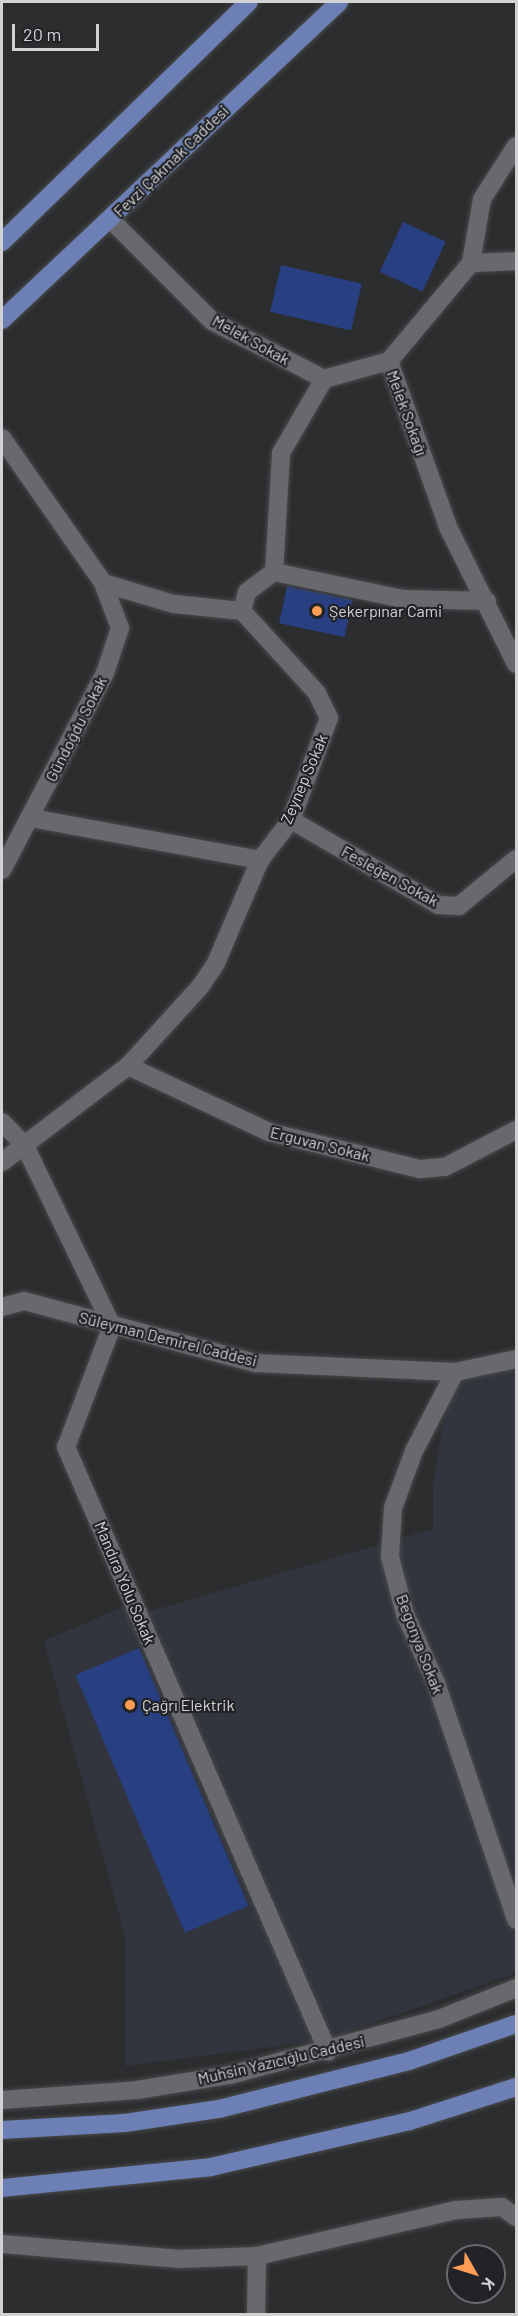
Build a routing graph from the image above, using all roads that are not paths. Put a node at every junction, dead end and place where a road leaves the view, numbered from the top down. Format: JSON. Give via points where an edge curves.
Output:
{"nodes":[{"id":1,"x":249,"y":2,"type":"edge"},
{"id":2,"x":339,"y":2,"type":"edge"},
{"id":3,"x":516,"y":146,"type":"edge"},
{"id":4,"x":110,"y":219,"type":"junction"},
{"id":5,"x":2,"y":242,"type":"edge"},
{"id":6,"x":516,"y":261,"type":"edge"},
{"id":7,"x":471,"y":264,"type":"junction"},
{"id":8,"x":2,"y":320,"type":"edge"},
{"id":9,"x":389,"y":361,"type":"junction"},
{"id":10,"x":324,"y":379,"type":"junction"},
{"id":11,"x":2,"y":438,"type":"edge"},
{"id":12,"x":274,"y":572,"type":"junction"},
{"id":13,"x":103,"y":583,"type":"junction"},
{"id":14,"x":487,"y":601,"type":"junction"},
{"id":15,"x":242,"y":611,"type":"junction"},
{"id":16,"x":516,"y":664,"type":"edge"},
{"id":17,"x":31,"y":818,"type":"junction"},
{"id":18,"x":291,"y":820,"type":"junction"},
{"id":19,"x":516,"y":859,"type":"edge"},
{"id":20,"x":260,"y":860,"type":"junction"},
{"id":21,"x":2,"y":870,"type":"edge"},
{"id":22,"x":128,"y":1065,"type":"junction"},
{"id":23,"x":2,"y":1122,"type":"edge"},
{"id":24,"x":516,"y":1130,"type":"edge"},
{"id":25,"x":25,"y":1146,"type":"junction"},
{"id":26,"x":2,"y":1162,"type":"edge"},
{"id":27,"x":2,"y":1307,"type":"edge"},
{"id":28,"x":112,"y":1326,"type":"junction"},
{"id":29,"x":516,"y":1359,"type":"edge"},
{"id":30,"x":455,"y":1372,"type":"junction"},
{"id":31,"x":516,"y":1920,"type":"edge"},
{"id":32,"x":516,"y":1988,"type":"edge"},
{"id":33,"x":516,"y":2024,"type":"edge"},
{"id":34,"x":328,"y":2052,"type":"junction"},
{"id":35,"x":516,"y":2087,"type":"edge"},
{"id":36,"x":2,"y":2100,"type":"edge"},
{"id":37,"x":2,"y":2130,"type":"edge"},
{"id":38,"x":2,"y":2188,"type":"edge"},
{"id":39,"x":516,"y":2217,"type":"edge"},
{"id":40,"x":2,"y":2244,"type":"edge"},
{"id":41,"x":257,"y":2256,"type":"junction"},
{"id":42,"x":255,"y":2314,"type":"edge"}],
"edges":[{"from":1,"to":5,"type":"main road"},
{"from":2,"to":4,"type":"main road","name":"Fevzi Çakmak Caddesi"},
{"from":3,"to":7,"type":"street","via":[[482,199]]},
{"from":4,"to":8,"type":"main road","name":"Fevzi Çakmak Caddesi"},
{"from":4,"to":10,"type":"street","name":"Melek Sokak","via":[[212,321]]},
{"from":6,"to":7,"type":"street"},
{"from":7,"to":9,"type":"street","name":"Melek Sokağı"},
{"from":9,"to":10,"type":"street"},
{"from":9,"to":14,"type":"street","name":"Melek Sokağı","via":[[448,526]]},
{"from":10,"to":12,"type":"street","via":[[281,453]]},
{"from":11,"to":13,"type":"street","name":"Gündoğdu Sokak"},
{"from":12,"to":14,"type":"street","via":[[403,599]]},
{"from":12,"to":15,"type":"street","via":[[247,592]]},
{"from":13,"to":15,"type":"street","via":[[174,604]]},
{"from":13,"to":17,"type":"street","name":"Gündoğdu Sokak","via":[[120,628],[105,673]]},
{"from":14,"to":16,"type":"street","name":"Melek Sokağı"},
{"from":15,"to":18,"type":"street","name":"Zeynep Sokak","via":[[317,693],[329,718]]},
{"from":17,"to":20,"type":"street"},
{"from":17,"to":21,"type":"street","name":"Gündoğdu Sokak"},
{"from":18,"to":19,"type":"street","name":"Fesleğen Sokak","via":[[438,905],[459,906]]},
{"from":18,"to":20,"type":"street","name":"Zeynep Sokak"},
{"from":20,"to":22,"type":"street","name":"Zeynep Sokak","via":[[216,963],[200,987]]},
{"from":22,"to":24,"type":"street","name":"Erguvan Sokak","via":[[269,1132],[420,1169],[445,1167]]},
{"from":22,"to":25,"type":"street","name":"Zeynep Sokak"},
{"from":23,"to":25,"type":"street"},
{"from":25,"to":26,"type":"street","name":"Zeynep Sokak"},
{"from":25,"to":28,"type":"street"},
{"from":27,"to":28,"type":"street","name":"Süleyman Demirel Caddesi","via":[[24,1301]]},
{"from":28,"to":30,"type":"street","name":"Süleyman Demirel Caddesi","via":[[255,1363]]},
{"from":28,"to":34,"type":"street","name":"Mandıra Yolu Sokak","via":[[66,1447]]},
{"from":29,"to":30,"type":"street","name":"Süleyman Demirel Caddesi"},
{"from":30,"to":31,"type":"street","name":"Begonya Sokak","via":[[414,1451],[393,1508],[390,1557],[405,1614],[436,1683]]},
{"from":32,"to":34,"type":"street","name":"Muhsin Yazıcığlu Caddesi","via":[[439,2019]]},
{"from":33,"to":37,"type":"main road","name":"Muhsin Yazıcığlu Caddesi","via":[[409,2061],[219,2109],[124,2123]]},
{"from":34,"to":36,"type":"street","name":"Muhsin Yazıcığlu Caddesi","via":[[230,2075],[137,2090]]},
{"from":35,"to":38,"type":"main road","via":[[410,2121],[211,2167]]},
{"from":39,"to":41,"type":"street","via":[[502,2207],[456,2210]]},
{"from":40,"to":41,"type":"street","via":[[180,2259]]},
{"from":41,"to":42,"type":"street"}]}
